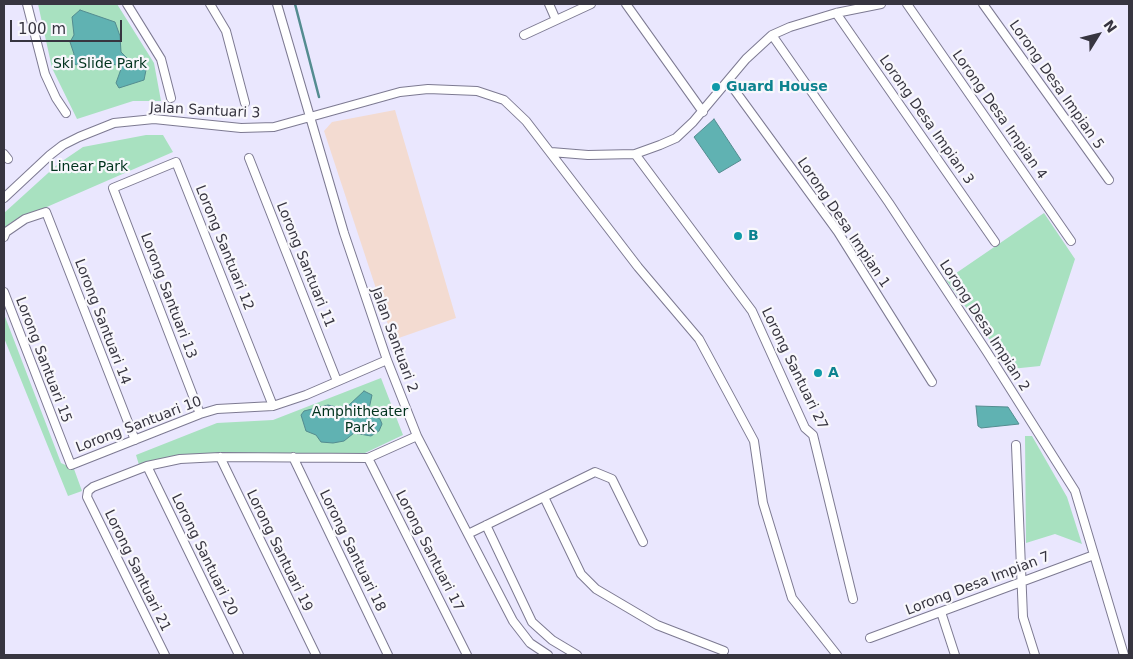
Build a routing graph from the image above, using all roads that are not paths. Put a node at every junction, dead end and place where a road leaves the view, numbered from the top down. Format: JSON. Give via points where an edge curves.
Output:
{"nodes":[{"id":1,"x":26,"y":4,"type":"edge"},
{"id":2,"x":127,"y":4,"type":"edge"},
{"id":3,"x":210,"y":4,"type":"edge"},
{"id":4,"x":277,"y":4,"type":"edge"},
{"id":5,"x":549,"y":4,"type":"edge"},
{"id":6,"x":591,"y":4,"type":"edge"},
{"id":7,"x":626,"y":4,"type":"edge"},
{"id":8,"x":881,"y":4,"type":"edge"},
{"id":9,"x":907,"y":4,"type":"edge"},
{"id":10,"x":983,"y":4,"type":"edge"},
{"id":11,"x":836,"y":13,"type":"junction"},
{"id":12,"x":556,"y":20,"type":"junction"},
{"id":13,"x":524,"y":35,"type":"dead end"},
{"id":14,"x":772,"y":35,"type":"junction"},
{"id":15,"x":728,"y":81,"type":"junction"},
{"id":16,"x":171,"y":98,"type":"dead end"},
{"id":17,"x":245,"y":103,"type":"dead end"},
{"id":18,"x":703,"y":112,"type":"junction"},
{"id":19,"x":66,"y":113,"type":"dead end"},
{"id":20,"x":309,"y":116,"type":"junction"},
{"id":21,"x":551,"y":152,"type":"junction"},
{"id":22,"x":635,"y":154,"type":"junction"},
{"id":23,"x":249,"y":158,"type":"dead end"},
{"id":24,"x":1109,"y":180,"type":"dead end"},
{"id":25,"x":113,"y":188,"type":"joint"},
{"id":26,"x":4,"y":198,"type":"edge"},
{"id":27,"x":4,"y":237,"type":"edge"},
{"id":28,"x":1071,"y":241,"type":"dead end"},
{"id":29,"x":995,"y":242,"type":"dead end"},
{"id":30,"x":4,"y":292,"type":"edge"},
{"id":31,"x":387,"y":360,"type":"junction"},
{"id":32,"x":338,"y":382,"type":"junction"},
{"id":33,"x":932,"y":382,"type":"dead end"},
{"id":34,"x":273,"y":406,"type":"junction"},
{"id":35,"x":200,"y":414,"type":"junction"},
{"id":36,"x":417,"y":436,"type":"junction"},
{"id":37,"x":134,"y":440,"type":"junction"},
{"id":38,"x":1016,"y":445,"type":"dead end"},
{"id":39,"x":220,"y":457,"type":"junction"},
{"id":40,"x":293,"y":457,"type":"junction"},
{"id":41,"x":368,"y":458,"type":"junction"},
{"id":42,"x":71,"y":465,"type":"joint"},
{"id":43,"x":147,"y":466,"type":"junction"},
{"id":44,"x":544,"y":497,"type":"junction"},
{"id":45,"x":486,"y":525,"type":"junction"},
{"id":46,"x":468,"y":534,"type":"junction"},
{"id":47,"x":643,"y":542,"type":"dead end"},
{"id":48,"x":1094,"y":555,"type":"junction"},
{"id":49,"x":1021,"y":580,"type":"junction"},
{"id":50,"x":853,"y":599,"type":"dead end"},
{"id":51,"x":941,"y":612,"type":"junction"},
{"id":52,"x":870,"y":638,"type":"dead end"},
{"id":53,"x":724,"y":651,"type":"dead end"},
{"id":54,"x":164,"y":655,"type":"edge"},
{"id":55,"x":239,"y":655,"type":"edge"},
{"id":56,"x":316,"y":655,"type":"edge"},
{"id":57,"x":388,"y":655,"type":"edge"},
{"id":58,"x":467,"y":655,"type":"edge"},
{"id":59,"x":548,"y":655,"type":"edge"},
{"id":60,"x":577,"y":655,"type":"edge"},
{"id":61,"x":837,"y":655,"type":"edge"},
{"id":62,"x":955,"y":655,"type":"edge"},
{"id":63,"x":1035,"y":655,"type":"edge"},
{"id":64,"x":1124,"y":655,"type":"edge"}],
"edges":[{"from":1,"to":19,"type":"street","via":[[45,74]]},
{"from":2,"to":16,"type":"street","via":[[161,58]]},
{"from":3,"to":17,"type":"street","via":[[226,31]]},
{"from":4,"to":20,"type":"street","name":"Jalan Santuari 2"},
{"from":5,"to":12,"type":"street"},
{"from":6,"to":12,"type":"street"},
{"from":7,"to":18,"type":"street"},
{"from":8,"to":11,"type":"street"},
{"from":9,"to":28,"type":"street","name":"Lorong Desa Impian 4"},
{"from":10,"to":24,"type":"street","name":"Lorong Desa Impian 5"},
{"from":11,"to":14,"type":"street","via":[[790,26]]},
{"from":11,"to":29,"type":"street","name":"Lorong Desa Impian 3"},
{"from":12,"to":13,"type":"street"},
{"from":14,"to":15,"type":"street"},
{"from":14,"to":48,"type":"street","name":"Lorong Desa Impian 2","via":[[889,203],[1075,491]]},
{"from":15,"to":18,"type":"street"},
{"from":15,"to":33,"type":"street","name":"Lorong Desa Impian 1","via":[[838,232]]},
{"from":18,"to":22,"type":"street","via":[[676,138]]},
{"from":20,"to":21,"type":"street","name":"Jalan Santuari 3","via":[[400,92],[428,89],[477,91],[504,100]]},
{"from":20,"to":26,"type":"street","name":"Jalan Santuari 3","via":[[274,127],[241,128],[154,119],[114,124],[63,145]]},
{"from":20,"to":31,"type":"street","name":"Jalan Santuari 2"},
{"from":21,"to":22,"type":"street"},
{"from":21,"to":61,"type":"street","name":"Jalan Santuari 3","via":[[638,268],[699,339],[754,441],[763,503],[792,598]]},
{"from":22,"to":50,"type":"street","name":"Lorong Santuari 27","via":[[752,311],[805,428],[813,435]]},
{"from":23,"to":32,"type":"street","name":"Lorong Santuari 11"},
{"from":25,"to":34,"type":"street","name":"Lorong Santuari 12","via":[[176,162]]},
{"from":25,"to":35,"type":"street","name":"Lorong Santuari 13"},
{"from":27,"to":37,"type":"street","name":"Lorong Santuari 14","via":[[25,219],[46,212]]},
{"from":30,"to":42,"type":"street","name":"Lorong Santuari 15"},
{"from":31,"to":32,"type":"street","name":"Lorong Santuari 10"},
{"from":31,"to":36,"type":"street","name":"Jalan Santuari 2"},
{"from":32,"to":34,"type":"street","name":"Lorong Santuari 10"},
{"from":34,"to":35,"type":"street","name":"Lorong Santuari 10","via":[[217,409]]},
{"from":35,"to":37,"type":"street","name":"Lorong Santuari 10"},
{"from":36,"to":41,"type":"street"},
{"from":36,"to":46,"type":"street","name":"Jalan Santuari 2"},
{"from":37,"to":42,"type":"street","name":"Lorong Santuari 10"},
{"from":38,"to":49,"type":"street"},
{"from":39,"to":40,"type":"street"},
{"from":39,"to":43,"type":"street","via":[[180,459]]},
{"from":39,"to":56,"type":"street","name":"Lorong Santuari 19"},
{"from":40,"to":41,"type":"street"},
{"from":40,"to":57,"type":"street","name":"Lorong Santuari 18"},
{"from":41,"to":58,"type":"street","name":"Lorong Santuari 17"},
{"from":43,"to":54,"type":"street","name":"Lorong Santuari 21","via":[[93,486],[87,497]]},
{"from":43,"to":55,"type":"street","name":"Lorong Santuari 20"},
{"from":44,"to":45,"type":"street"},
{"from":44,"to":47,"type":"street","via":[[595,472],[602,474],[612,479]]},
{"from":44,"to":53,"type":"street","via":[[580,574],[588,582],[658,626]]},
{"from":45,"to":46,"type":"street"},
{"from":45,"to":60,"type":"street","via":[[532,622]]},
{"from":46,"to":59,"type":"street","name":"Jalan Santuari 2","via":[[513,621],[530,643]]},
{"from":48,"to":49,"type":"street","name":"Lorong Desa Impian 7"},
{"from":48,"to":64,"type":"street","name":"Lorong Desa Impian 2"},
{"from":49,"to":51,"type":"street","name":"Lorong Desa Impian 7"},
{"from":49,"to":63,"type":"street","via":[[1023,617]]},
{"from":51,"to":52,"type":"street","name":"Lorong Desa Impian 7"},
{"from":51,"to":62,"type":"street"}]}
